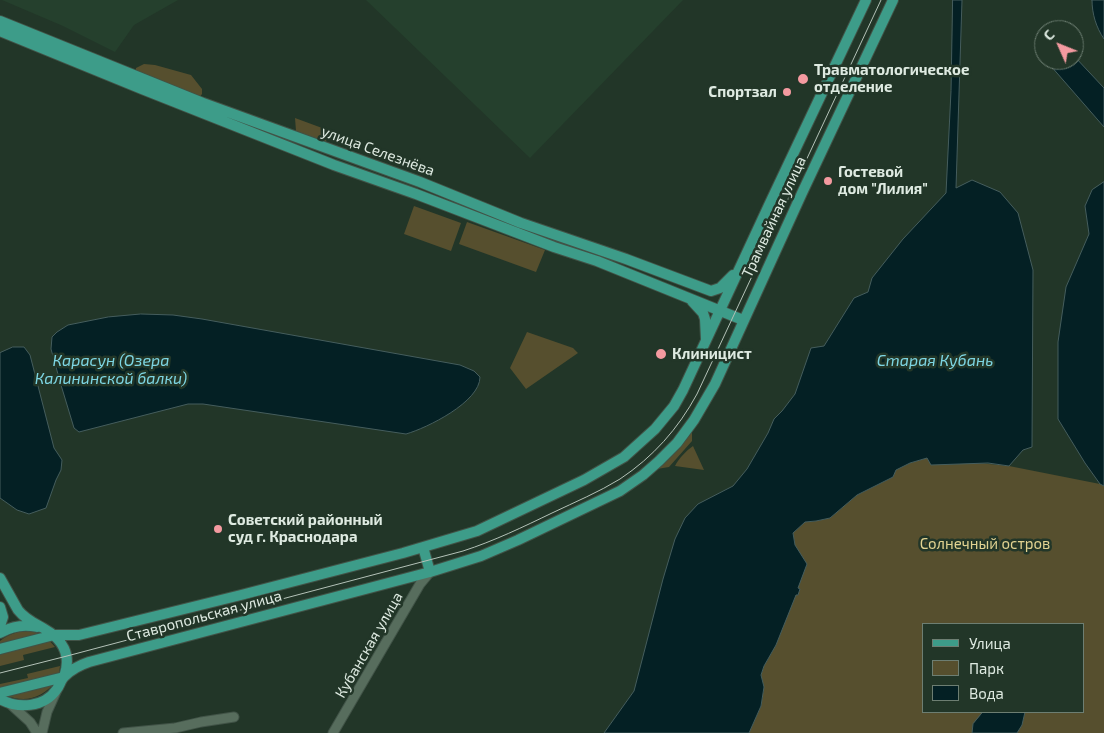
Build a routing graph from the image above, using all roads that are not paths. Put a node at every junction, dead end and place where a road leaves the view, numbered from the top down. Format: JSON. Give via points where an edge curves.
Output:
{"nodes":[{"id":1,"x":866,"y":0,"type":"edge"},
{"id":2,"x":893,"y":0,"type":"edge"},
{"id":3,"x":0,"y":21,"type":"edge"},
{"id":4,"x":0,"y":31,"type":"edge"},
{"id":5,"x":740,"y":267,"type":"junction"},
{"id":6,"x":690,"y":298,"type":"junction"},
{"id":7,"x":720,"y":310,"type":"junction"},
{"id":8,"x":743,"y":320,"type":"junction"},
{"id":9,"x":706,"y":343,"type":"junction"},
{"id":10,"x":655,"y":429,"type":"joint"},
{"id":11,"x":677,"y":444,"type":"joint"},
{"id":12,"x":423,"y":547,"type":"junction"},
{"id":13,"x":430,"y":572,"type":"junction"},
{"id":14,"x":0,"y":578,"type":"edge"},
{"id":15,"x":0,"y":607,"type":"edge"},
{"id":16,"x":0,"y":626,"type":"edge"},
{"id":17,"x":44,"y":628,"type":"junction"},
{"id":18,"x":0,"y":633,"type":"edge"},
{"id":19,"x":54,"y":635,"type":"junction"},
{"id":20,"x":0,"y":649,"type":"edge"},
{"id":21,"x":64,"y":677,"type":"junction"},
{"id":22,"x":57,"y":690,"type":"junction"},
{"id":23,"x":0,"y":693,"type":"edge"},
{"id":24,"x":4,"y":701,"type":"edge"},
{"id":25,"x":234,"y":717,"type":"dead end"},
{"id":26,"x":37,"y":733,"type":"edge"},
{"id":27,"x":42,"y":733,"type":"edge"},
{"id":28,"x":123,"y":733,"type":"edge"},
{"id":29,"x":333,"y":733,"type":"edge"}],
"edges":[{"from":1,"to":5,"type":"main road","name":"Трамвайная улица"},
{"from":2,"to":8,"type":"main road","name":"Трамвайная улица"},
{"from":3,"to":5,"type":"main road","name":"улица Селезнёва","via":[[203,103],[711,291],[726,284]]},
{"from":4,"to":6,"type":"main road","name":"улица Селезнёва","via":[[334,165]]},
{"from":5,"to":7,"type":"main road","name":"Трамвайная улица"},
{"from":6,"to":7,"type":"main road","name":"улица Селезнёва"},
{"from":6,"to":9,"type":"main road","via":[[703,313]]},
{"from":7,"to":8,"type":"main road","name":"улица Селезнёва"},
{"from":7,"to":9,"type":"main road","name":"Трамвайная улица"},
{"from":8,"to":11,"type":"main road","name":"Трамвайная улица","via":[[715,384]]},
{"from":9,"to":10,"type":"main road","name":"Трамвайная улица","via":[[674,406]]},
{"from":10,"to":12,"type":"main road","name":"Ставропольская улица","via":[[624,457],[584,480],[477,530]]},
{"from":11,"to":13,"type":"main road","name":"Ставропольская улица","via":[[620,491],[481,556]]},
{"from":12,"to":13,"type":"main road"},
{"from":12,"to":19,"type":"main road","name":"Ставропольская улица","via":[[79,635]]},
{"from":13,"to":21,"type":"main road","name":"Ставропольская улица","via":[[89,662]]},
{"from":13,"to":29,"type":"street","name":"Кубанская улица"},
{"from":14,"to":17,"type":"main road","via":[[21,615]]},
{"from":15,"to":16,"type":"main road","via":[[3,617]]},
{"from":17,"to":18,"type":"main road","via":[[25,625]]},
{"from":17,"to":19,"type":"main road"},
{"from":19,"to":20,"type":"main road","name":"Ставропольская улица"},
{"from":19,"to":21,"type":"main road","via":[[66,653]]},
{"from":21,"to":22,"type":"main road","name":"Ставропольская улица"},
{"from":21,"to":23,"type":"main road"},
{"from":22,"to":24,"type":"main road","name":"Ставропольская улица","via":[[38,703],[25,705]]},
{"from":22,"to":27,"type":"street"},
{"from":24,"to":26,"type":"street","via":[[30,722]]},
{"from":25,"to":28,"type":"street"}]}
